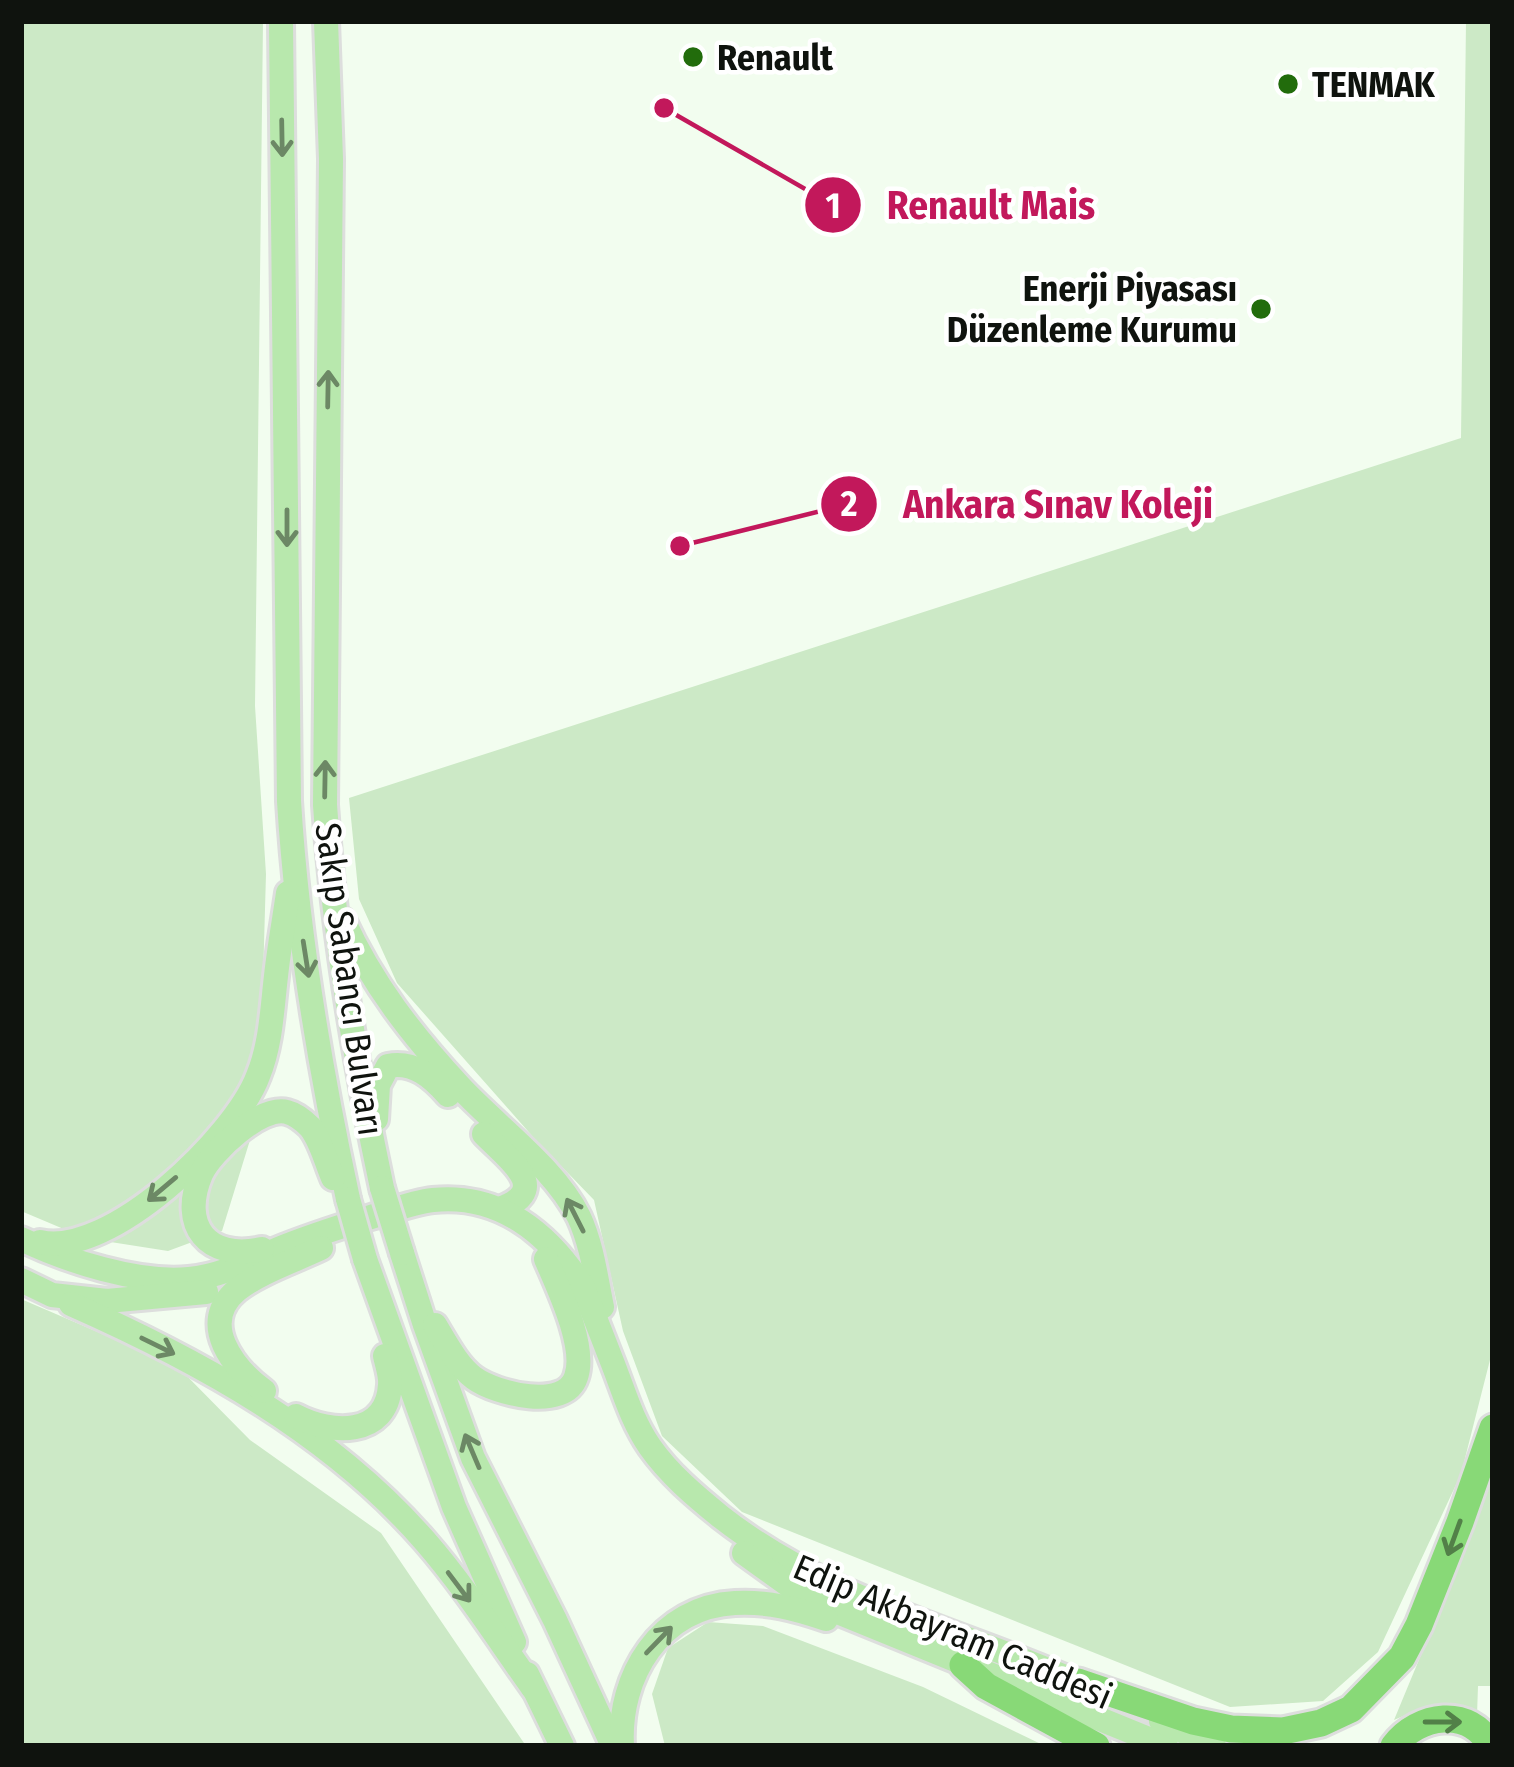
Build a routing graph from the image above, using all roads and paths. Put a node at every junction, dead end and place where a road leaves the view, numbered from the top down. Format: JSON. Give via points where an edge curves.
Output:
{"nodes":[{"id":1,"x":281,"y":21,"type":"edge"},
{"id":2,"x":326,"y":21,"type":"edge"},
{"id":3,"x":293,"y":861,"type":"junction"},
{"id":4,"x":332,"y":896,"type":"junction"},
{"id":5,"x":380,"y":1179,"type":"junction"},
{"id":6,"x":348,"y":1199,"type":"junction"},
{"id":7,"x":500,"y":1209,"type":"junction"},
{"id":8,"x":337,"y":1233,"type":"junction"},
{"id":9,"x":21,"y":1238,"type":"edge"},
{"id":10,"x":546,"y":1259,"type":"junction"},
{"id":11,"x":368,"y":1268,"type":"junction"},
{"id":12,"x":21,"y":1280,"type":"edge"},
{"id":13,"x":414,"y":1292,"type":"junction"},
{"id":14,"x":52,"y":1295,"type":"junction"},
{"id":15,"x":615,"y":1368,"type":"junction"},
{"id":16,"x":1493,"y":1428,"type":"edge"},
{"id":17,"x":893,"y":1636,"type":"junction"},
{"id":18,"x":963,"y":1665,"type":"junction"},
{"id":19,"x":1078,"y":1682,"type":"junction"},
{"id":20,"x":533,"y":1688,"type":"junction"},
{"id":21,"x":562,"y":1746,"type":"edge"},
{"id":22,"x":613,"y":1746,"type":"edge"},
{"id":23,"x":622,"y":1746,"type":"edge"},
{"id":24,"x":1096,"y":1746,"type":"edge"},
{"id":25,"x":1166,"y":1746,"type":"edge"},
{"id":26,"x":1214,"y":1746,"type":"edge"},
{"id":27,"x":1394,"y":1746,"type":"edge"},
{"id":28,"x":1491,"y":1746,"type":"edge"}],
"edges":[{"from":1,"to":3,"type":"main road","name":"Sakıp Sabancı Bulvarı","one_way":true},
{"from":4,"to":2,"type":"main road","name":"Sakıp Sabancı Bulvarı","one_way":true,"via":[[325,805]]},
{"from":3,"to":6,"type":"main road","name":"Sakıp Sabancı Bulvarı","one_way":true},
{"from":3,"to":9,"type":"main road","one_way":true,"via":[[271,1032],[248,1102],[156,1196],[109,1230],[69,1243]]},
{"from":4,"to":5,"type":"main road","name":"Sakıp Sabancı Bulvarı"},
{"from":15,"to":4,"type":"main road","one_way":true,"via":[[579,1218],[399,1017]]},
{"from":5,"to":7,"type":"main road","via":[[378,1085],[388,1066],[401,1064],[434,1079],[521,1172],[524,1194]]},
{"from":5,"to":13,"type":"main road","name":"Sakıp Sabancı Bulvarı","bridge":true},
{"from":6,"to":8,"type":"main road","via":[[315,1134],[285,1111],[250,1123],[202,1172],[194,1219],[218,1247],[246,1252]]},
{"from":6,"to":11,"type":"main road","name":"Sakıp Sabancı Bulvarı","bridge":true},
{"from":7,"to":8,"type":"main road","name":"Edip Akbayram Caddesi","via":[[433,1200]]},
{"from":7,"to":15,"type":"main road","name":"Edip Akbayram Caddesi","via":[[548,1242],[572,1271]]},
{"from":8,"to":9,"type":"main road","name":"Edip Akbayram Caddesi","via":[[170,1280],[95,1267]]},
{"from":8,"to":10,"type":"main road","name":"Edip Akbayram Caddesi","via":[[460,1213],[501,1225]]},
{"from":8,"to":11,"type":"main road","via":[[240,1287],[220,1321],[235,1366],[312,1425],[348,1430],[384,1407],[391,1383]]},
{"from":8,"to":14,"type":"main road","name":"Edip Akbayram Caddesi","via":[[196,1294],[107,1301]]},
{"from":10,"to":13,"type":"main road","via":[[577,1352],[576,1378],[557,1395],[479,1382]]},
{"from":10,"to":17,"type":"main road","name":"Edip Akbayram Caddesi","via":[[579,1310],[614,1414],[639,1457],[708,1525],[781,1580]]},
{"from":11,"to":20,"type":"main road","name":"Sakıp Sabancı Bulvarı","via":[[454,1507]]},
{"from":12,"to":14,"type":"main road","name":"Edip Akbayram Caddesi"},
{"from":22,"to":13,"type":"main road","name":"Sakıp Sabancı Bulvarı","one_way":true,"via":[[473,1458]]},
{"from":14,"to":20,"type":"main road","one_way":true,"via":[[199,1366],[348,1468],[425,1541]]},
{"from":15,"to":19,"type":"main road","name":"Edip Akbayram Caddesi","via":[[651,1449],[755,1543],[889,1610]]},
{"from":16,"to":19,"type":"highway","one_way":true,"via":[[1419,1625],[1402,1657],[1351,1709],[1283,1731],[1231,1729]]},
{"from":17,"to":18,"type":"main road","name":"Edip Akbayram Caddesi"},
{"from":23,"to":17,"type":"main road","one_way":true,"via":[[623,1706],[643,1657],[676,1623],[705,1608],[770,1604]]},
{"from":18,"to":24,"type":"highway"},
{"from":18,"to":25,"type":"main road","name":"Edip Akbayram Caddesi"},
{"from":19,"to":26,"type":"main road","name":"Edip Akbayram Caddesi"},
{"from":20,"to":21,"type":"main road","name":"Sakıp Sabancı Bulvarı"},
{"from":27,"to":28,"type":"highway","one_way":true,"via":[[1420,1723],[1446,1718],[1470,1724]]}]}
